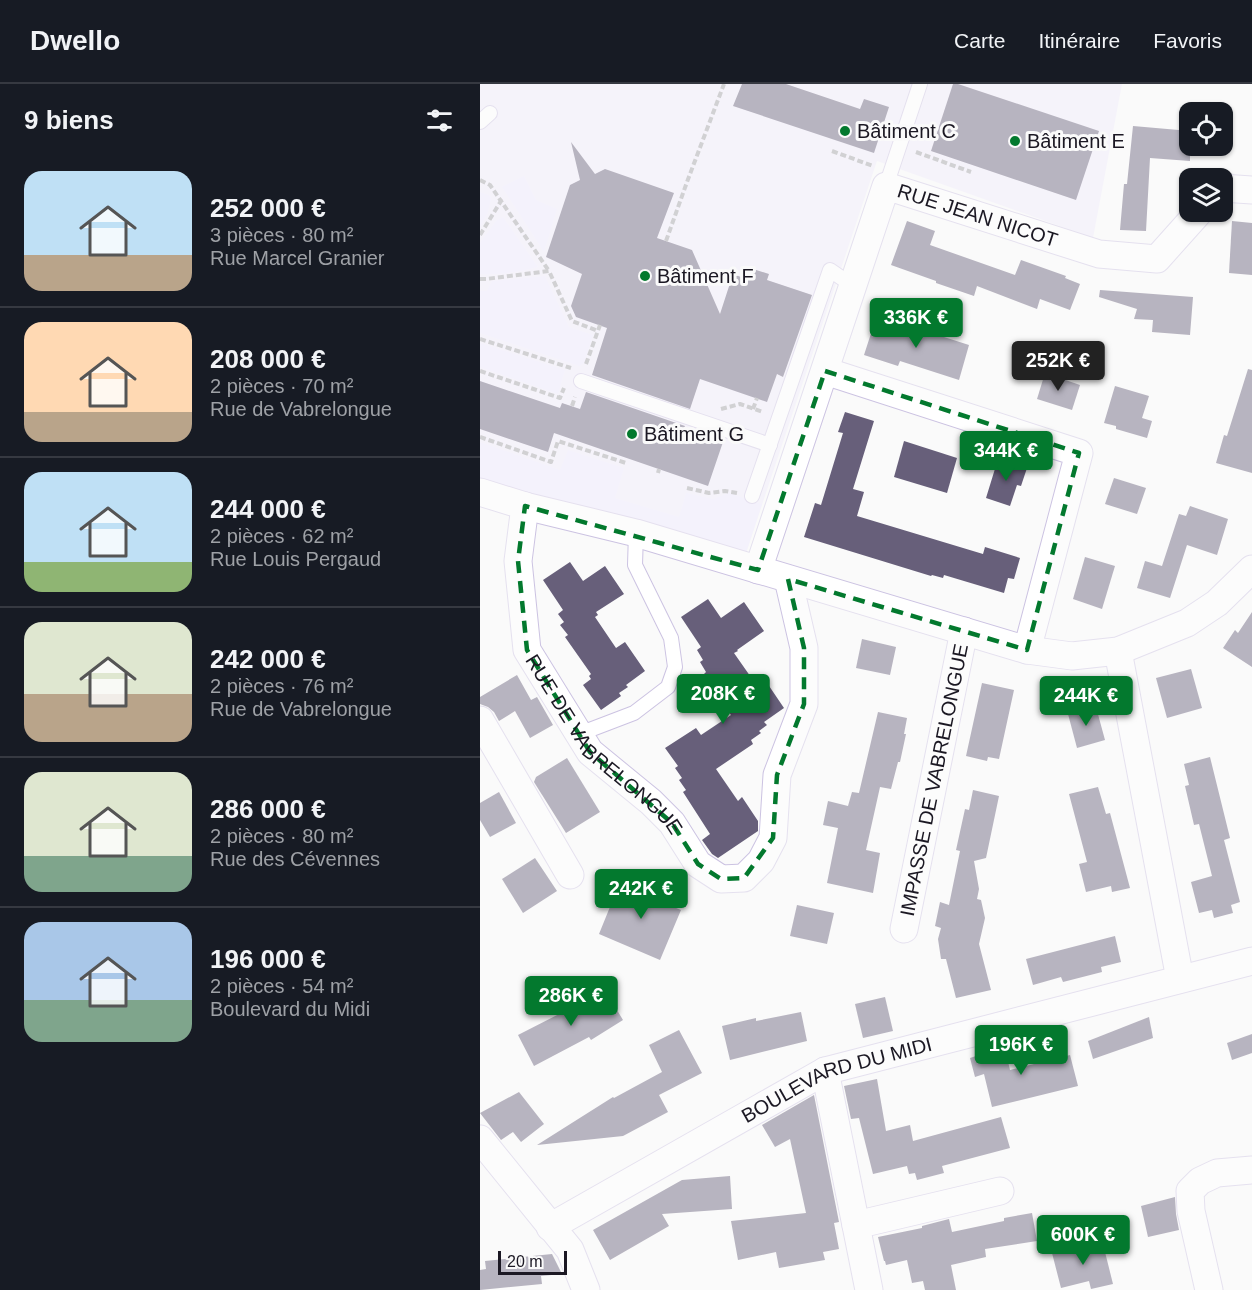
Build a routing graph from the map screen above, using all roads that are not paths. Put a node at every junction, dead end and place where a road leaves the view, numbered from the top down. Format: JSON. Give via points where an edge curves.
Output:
{"nodes":[{"id":1,"x":920,"y":84,"type":"edge"},
{"id":2,"x":886,"y":186,"type":"junction"},
{"id":3,"x":1233,"y":189,"type":"edge"},
{"id":4,"x":1252,"y":190,"type":"edge"},
{"id":5,"x":1190,"y":222,"type":"edge"},
{"id":6,"x":853,"y":286,"type":"junction"},
{"id":7,"x":825,"y":371,"type":"junction"},
{"id":8,"x":579,"y":375,"type":"road end"},
{"id":9,"x":770,"y":445,"type":"junction"},
{"id":10,"x":480,"y":492,"type":"edge"},
{"id":11,"x":752,"y":496,"type":"road end"},
{"id":12,"x":525,"y":506,"type":"junction"},
{"id":13,"x":636,"y":533,"type":"junction"},
{"id":14,"x":758,"y":570,"type":"junction"},
{"id":15,"x":1252,"y":571,"type":"edge"},
{"id":16,"x":788,"y":579,"type":"junction"},
{"id":17,"x":964,"y":631,"type":"junction"},
{"id":18,"x":1027,"y":650,"type":"junction"},
{"id":19,"x":1118,"y":651,"type":"junction"},
{"id":20,"x":480,"y":720,"type":"edge"},
{"id":21,"x":579,"y":734,"type":"junction"},
{"id":22,"x":570,"y":875,"type":"dead end"},
{"id":23,"x":904,"y":929,"type":"dead end"},
{"id":24,"x":1252,"y":961,"type":"edge"},
{"id":25,"x":1180,"y":979,"type":"junction"},
{"id":26,"x":825,"y":1071,"type":"junction"},
{"id":27,"x":480,"y":1139,"type":"edge"},
{"id":28,"x":1252,"y":1170,"type":"edge"},
{"id":29,"x":1000,"y":1191,"type":"dead end"},
{"id":30,"x":856,"y":1225,"type":"junction"},
{"id":31,"x":550,"y":1227,"type":"junction"},
{"id":32,"x":864,"y":1289,"type":"edge"},
{"id":33,"x":586,"y":1290,"type":"edge"},
{"id":34,"x":1209,"y":1290,"type":"edge"}],
"edges":[{"from":1,"to":2,"type":"lane"},
{"from":2,"to":5,"type":"street","name":"RUE JEAN NICOT","via":[[1099,254],[1157,259]]},
{"from":2,"to":6,"type":"street","name":"RUE JEAN NICOT"},
{"from":3,"to":4,"type":"street"},
{"from":6,"to":7,"type":"street","name":"RUE JEAN NICOT"},
{"from":6,"to":9,"type":"lane","via":[[830,270]]},
{"from":7,"to":14,"type":"street","name":"RUE JEAN NICOT"},
{"from":7,"to":18,"type":"street","via":[[1079,453]]},
{"from":8,"to":9,"type":"lane"},
{"from":9,"to":11,"type":"lane"},
{"from":10,"to":12,"type":"street"},
{"from":12,"to":13,"type":"street"},
{"from":12,"to":21,"type":"street","name":"RUE DE VABRELONGUE","via":[[518,561],[527,650]]},
{"from":13,"to":14,"type":"street"},
{"from":13,"to":21,"type":"lane","via":[[635,565],[671,638],[675,667],[668,687],[634,713]]},
{"from":14,"to":16,"type":"street"},
{"from":15,"to":19,"type":"street","via":[[1217,603],[1187,623]]},
{"from":16,"to":17,"type":"street"},
{"from":16,"to":21,"type":"street","name":"RUE DE VABRELONGUE","via":[[804,648],[804,704],[777,775],[773,838],[744,878],[721,879],[698,864],[672,823],[590,752]]},
{"from":17,"to":18,"type":"street"},
{"from":17,"to":23,"type":"street","name":"IMPASSE DE VABRELONGUE"},
{"from":18,"to":19,"type":"street","via":[[1072,657]]},
{"from":19,"to":25,"type":"street"},
{"from":20,"to":22,"type":"street"},
{"from":24,"to":25,"type":"street","name":"BOULEVARD DU MIDI"},
{"from":25,"to":26,"type":"street","name":"BOULEVARD DU MIDI"},
{"from":26,"to":30,"type":"street"},
{"from":26,"to":31,"type":"street","name":"BOULEVARD DU MIDI"},
{"from":27,"to":31,"type":"street"},
{"from":28,"to":34,"type":"street","via":[[1218,1173],[1200,1181],[1190,1191]]},
{"from":29,"to":30,"type":"street"},
{"from":30,"to":32,"type":"street"},
{"from":31,"to":33,"type":"street","via":[[570,1250]]}]}
